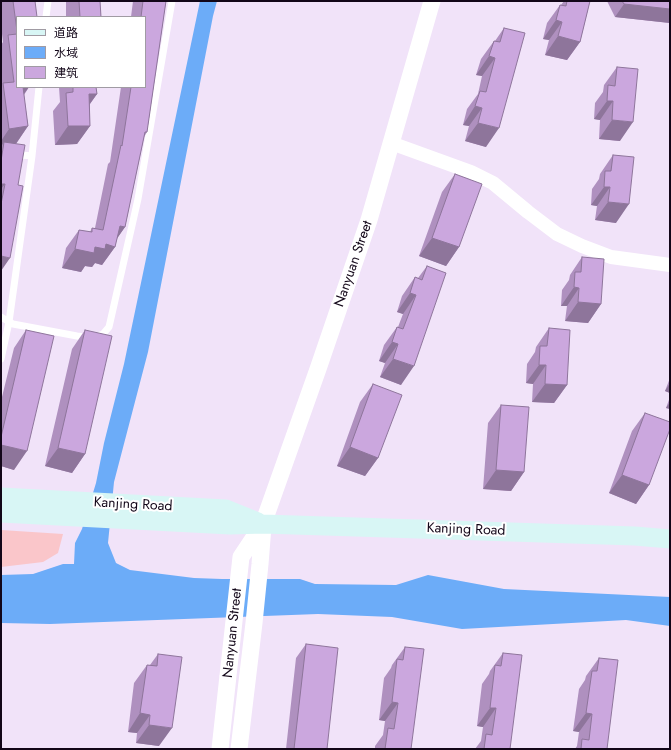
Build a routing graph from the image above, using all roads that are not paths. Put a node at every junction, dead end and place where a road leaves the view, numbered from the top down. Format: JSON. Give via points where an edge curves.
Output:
{"nodes":[{"id":1,"x":48,"y":1,"type":"edge"},
{"id":2,"x":172,"y":1,"type":"edge"},
{"id":3,"x":432,"y":1,"type":"edge"},
{"id":4,"x":46,"y":16,"type":"edge"},
{"id":5,"x":39,"y":88,"type":"edge"},
{"id":6,"x":391,"y":143,"type":"junction"},
{"id":7,"x":1,"y":153,"type":"edge"},
{"id":8,"x":32,"y":156,"type":"junction"},
{"id":9,"x":670,"y":265,"type":"edge"},
{"id":10,"x":1,"y":317,"type":"edge"},
{"id":11,"x":9,"y":322,"type":"junction"},
{"id":12,"x":1,"y":359,"type":"edge"},
{"id":13,"x":1,"y":497,"type":"edge"},
{"id":14,"x":67,"y":509,"type":"junction"},
{"id":15,"x":1,"y":513,"type":"edge"},
{"id":16,"x":263,"y":524,"type":"junction"},
{"id":17,"x":670,"y":539,"type":"edge"},
{"id":18,"x":220,"y":749,"type":"edge"},
{"id":19,"x":239,"y":749,"type":"edge"}],
"edges":[{"from":1,"to":4,"type":"lane"},
{"from":2,"to":11,"type":"lane","via":[[138,200],[109,327],[103,334],[92,338]]},
{"from":3,"to":6,"type":"street","name":"Nanyuan Street"},
{"from":5,"to":8,"type":"lane"},
{"from":6,"to":9,"type":"street","via":[[471,172],[493,183],[557,234],[582,246],[611,257]]},
{"from":6,"to":16,"type":"street","name":"Nanyuan Street","via":[[369,220]]},
{"from":7,"to":8,"type":"lane"},
{"from":8,"to":11,"type":"lane"},
{"from":10,"to":11,"type":"lane"},
{"from":11,"to":12,"type":"lane"},
{"from":13,"to":14,"type":"main road","name":"Kanjing Road"},
{"from":14,"to":15,"type":"main road","name":"Kanjing Road"},
{"from":14,"to":16,"type":"main road","name":"Kanjing Road","via":[[110,511],[230,526]]},
{"from":16,"to":17,"type":"main road","name":"Kanjing Road"},
{"from":16,"to":18,"type":"street","name":"Nanyuan Street","via":[[241,562]]},
{"from":16,"to":19,"type":"street","name":"Nanyuan Street"}]}
